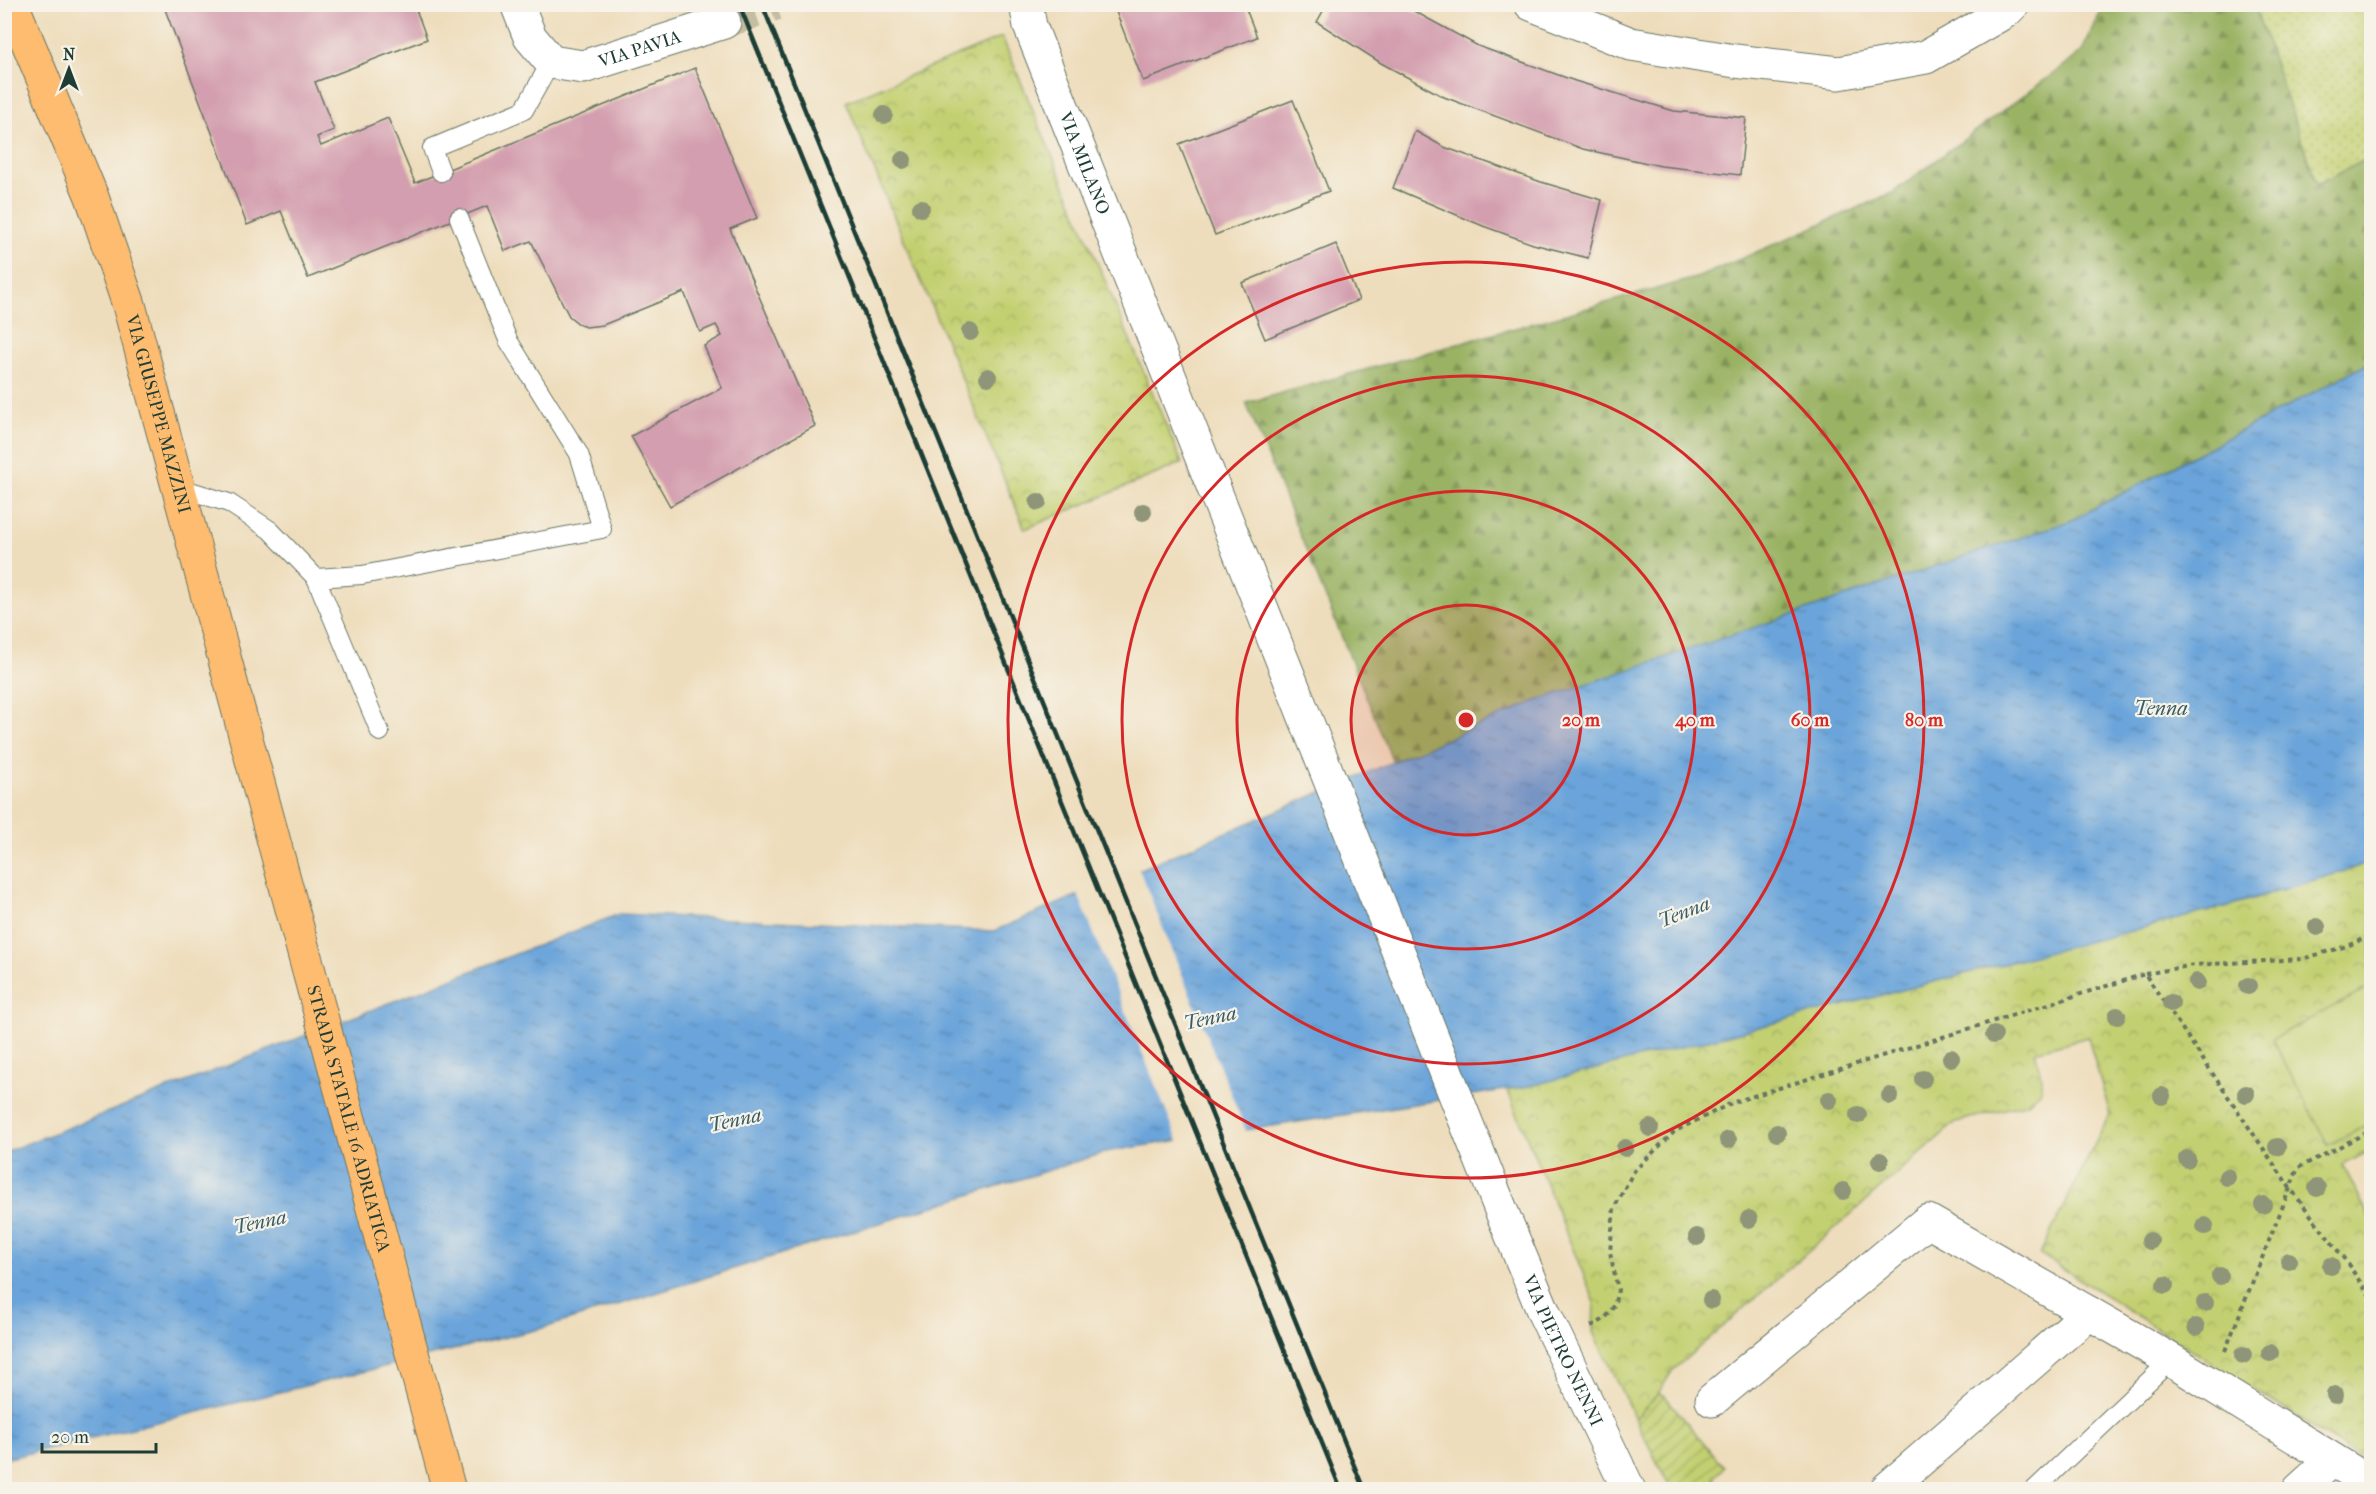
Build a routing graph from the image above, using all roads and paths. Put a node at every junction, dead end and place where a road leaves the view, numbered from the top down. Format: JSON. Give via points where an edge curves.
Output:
{"nodes":[{"id":1,"x":12,"y":4,"type":"edge"},
{"id":2,"x":517,"y":4,"type":"edge"},
{"id":3,"x":1531,"y":4,"type":"edge"},
{"id":4,"x":2013,"y":4,"type":"edge"},
{"id":5,"x":1024,"y":12,"type":"edge"},
{"id":6,"x":724,"y":22,"type":"tunnel mouth"},
{"id":7,"x":4,"y":26,"type":"edge"},
{"id":8,"x":551,"y":62,"type":"junction"},
{"id":9,"x":47,"y":90,"type":"junction"},
{"id":10,"x":441,"y":172,"type":"dead end"},
{"id":11,"x":459,"y":218,"type":"dead end"},
{"id":12,"x":178,"y":487,"type":"junction"},
{"id":13,"x":316,"y":578,"type":"junction"},
{"id":14,"x":380,"y":732,"type":"dead end"},
{"id":15,"x":246,"y":747,"type":"joint"},
{"id":16,"x":2372,"y":935,"type":"edge"},
{"id":17,"x":2145,"y":974,"type":"junction"},
{"id":18,"x":2372,"y":1130,"type":"edge"},
{"id":19,"x":2290,"y":1188,"type":"junction"},
{"id":20,"x":1501,"y":1210,"type":"joint"},
{"id":21,"x":2372,"y":1299,"type":"edge"},
{"id":22,"x":2089,"y":1313,"type":"junction"},
{"id":23,"x":1582,"y":1331,"type":"dead end"},
{"id":24,"x":2171,"y":1360,"type":"junction"},
{"id":25,"x":2211,"y":1385,"type":"junction"},
{"id":26,"x":1712,"y":1400,"type":"dead end"},
{"id":27,"x":2332,"y":1460,"type":"junction"},
{"id":28,"x":2372,"y":1484,"type":"edge"},
{"id":29,"x":449,"y":1490,"type":"edge"},
{"id":30,"x":1629,"y":1490,"type":"edge"},
{"id":31,"x":1886,"y":1490,"type":"edge"},
{"id":32,"x":2034,"y":1490,"type":"edge"},
{"id":33,"x":2299,"y":1490,"type":"edge"}],
"edges":[{"from":1,"to":9,"type":"main road","name":"VIA GIUSEPPE MAZZINI"},
{"from":2,"to":8,"type":"street","via":[[530,37]]},
{"from":3,"to":4,"type":"street","via":[[1631,44],[1839,72],[1926,57]]},
{"from":5,"to":20,"type":"street","name":"VIA MILANO"},
{"from":6,"to":8,"type":"street","name":"VIA PAVIA","via":[[583,67]]},
{"from":7,"to":9,"type":"main road","name":"VIA GIUSEPPE MAZZINI"},
{"from":8,"to":10,"type":"lane","via":[[524,110],[432,148]]},
{"from":9,"to":12,"type":"main road","name":"VIA GIUSEPPE MAZZINI","via":[[92,197],[129,305]]},
{"from":11,"to":13,"type":"lane","via":[[508,340],[579,454],[602,529],[362,575]]},
{"from":12,"to":13,"type":"lane","via":[[229,503],[270,530]]},
{"from":12,"to":15,"type":"main road","name":"VIA GIUSEPPE MAZZINI"},
{"from":13,"to":14,"type":"lane"},
{"from":15,"to":29,"type":"main road","name":"STRADA STATALE 16 ADRIATICA"},
{"from":16,"to":17,"type":"path","via":[[2302,959],[2194,965]]},
{"from":17,"to":19,"type":"path"},
{"from":17,"to":23,"type":"path","via":[[1734,1102],[1675,1131],[1634,1171],[1614,1208],[1610,1252],[1618,1290],[1614,1306],[1605,1319]]},
{"from":18,"to":19,"type":"path","via":[[2298,1168]]},
{"from":19,"to":21,"type":"path"},
{"from":19,"to":25,"type":"path"},
{"from":20,"to":30,"type":"street","name":"VIA PIETRO NENNI","via":[[1544,1313]]},
{"from":22,"to":24,"type":"street"},
{"from":22,"to":26,"type":"street","via":[[1928,1221]]},
{"from":22,"to":31,"type":"street"},
{"from":24,"to":25,"type":"street"},
{"from":24,"to":32,"type":"lane"},
{"from":25,"to":27,"type":"street"},
{"from":27,"to":28,"type":"street"},
{"from":27,"to":33,"type":"street"}]}
